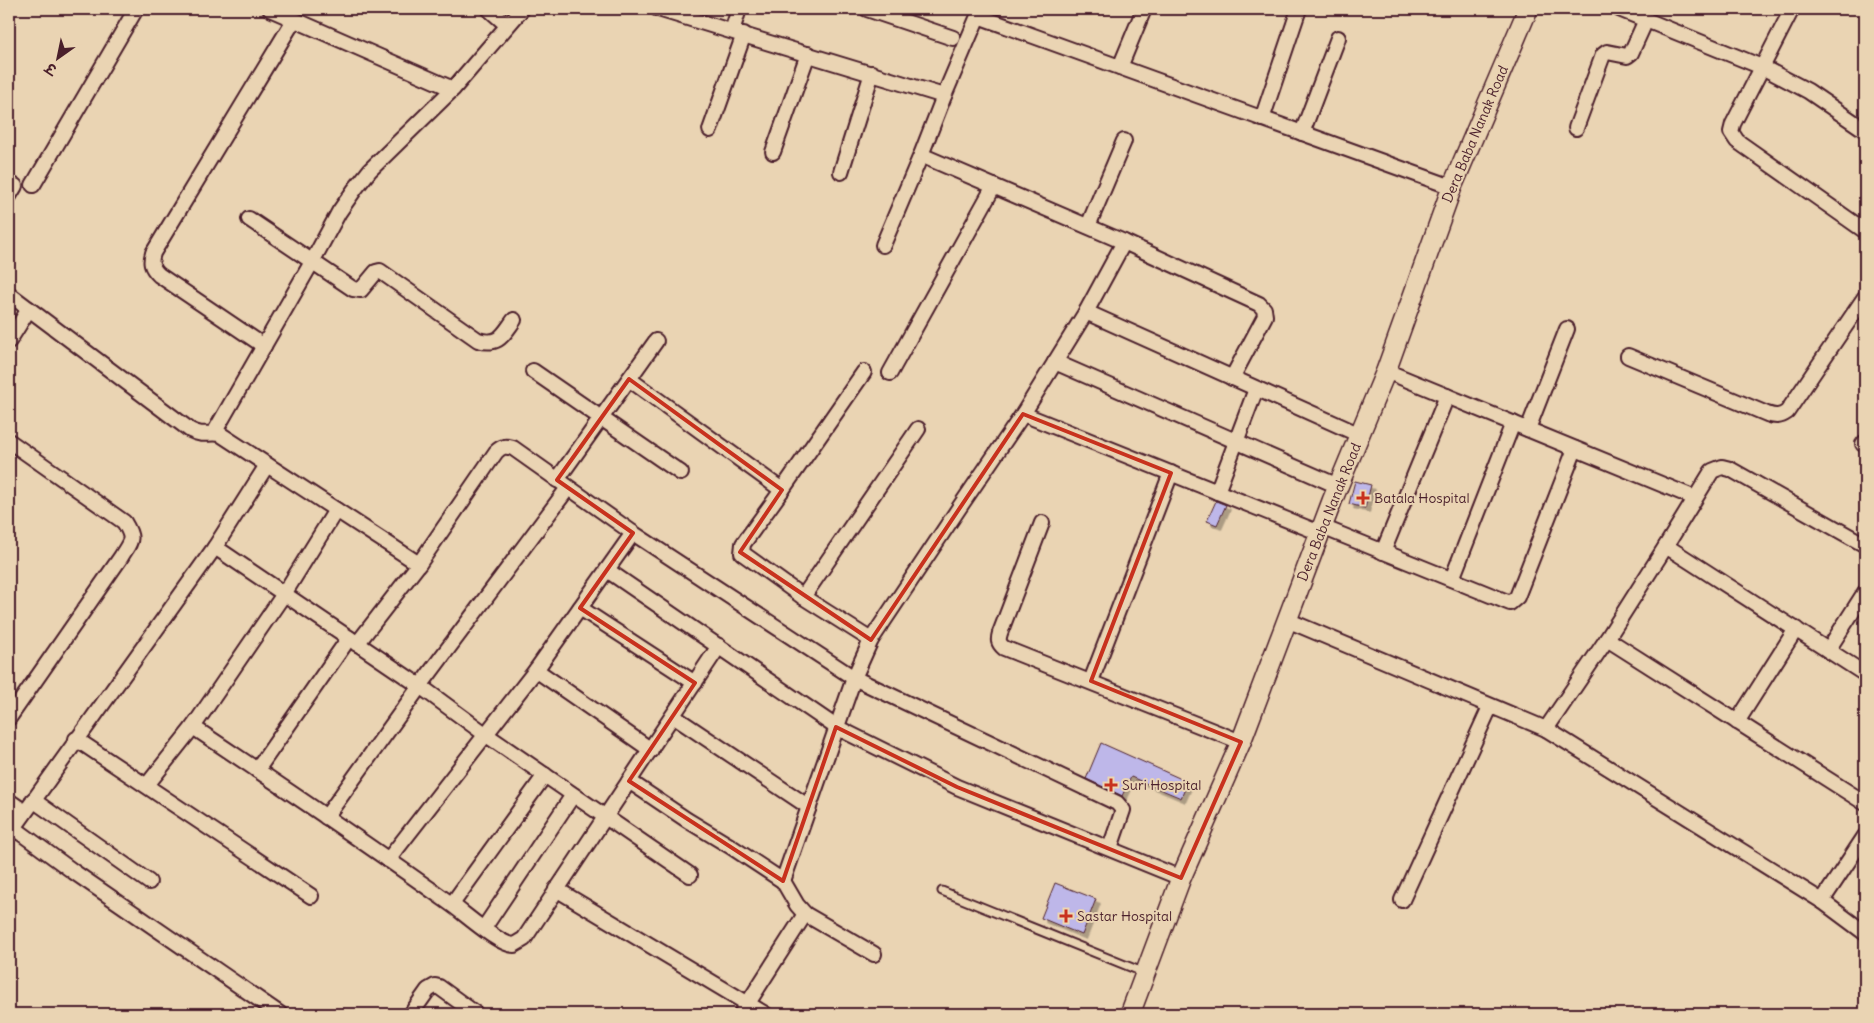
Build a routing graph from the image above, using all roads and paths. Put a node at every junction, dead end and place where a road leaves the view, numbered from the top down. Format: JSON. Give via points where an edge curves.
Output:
{"nodes":[{"id":1,"x":136,"y":9,"type":"edge"},
{"id":2,"x":270,"y":9,"type":"edge"},
{"id":3,"x":489,"y":9,"type":"edge"},
{"id":4,"x":522,"y":9,"type":"edge"},
{"id":5,"x":658,"y":9,"type":"edge"},
{"id":6,"x":739,"y":9,"type":"edge"},
{"id":7,"x":866,"y":9,"type":"edge"},
{"id":8,"x":1144,"y":9,"type":"edge"},
{"id":9,"x":1299,"y":9,"type":"edge"},
{"id":10,"x":1528,"y":9,"type":"edge"},
{"id":11,"x":1618,"y":9,"type":"edge"},
{"id":12,"x":1792,"y":9,"type":"edge"},
{"id":13,"x":980,"y":12,"type":"edge"},
{"id":14,"x":294,"y":20,"type":"junction"},
{"id":15,"x":1646,"y":20,"type":"junction"},
{"id":16,"x":507,"y":25,"type":"junction"},
{"id":17,"x":738,"y":33,"type":"junction"},
{"id":18,"x":953,"y":38,"type":"dead end"},
{"id":19,"x":1338,"y":38,"type":"dead end"},
{"id":20,"x":808,"y":54,"type":"junction"},
{"id":21,"x":1120,"y":67,"type":"junction"},
{"id":22,"x":1762,"y":68,"type":"junction"},
{"id":23,"x":872,"y":73,"type":"junction"},
{"id":24,"x":453,"y":88,"type":"junction"},
{"id":25,"x":944,"y":96,"type":"junction"},
{"id":26,"x":1262,"y":119,"type":"junction"},
{"id":27,"x":1576,"y":128,"type":"dead end"},
{"id":28,"x":710,"y":130,"type":"dead end"},
{"id":29,"x":1865,"y":130,"type":"edge"},
{"id":30,"x":1302,"y":134,"type":"junction"},
{"id":31,"x":1124,"y":141,"type":"dead end"},
{"id":32,"x":773,"y":152,"type":"dead end"},
{"id":33,"x":921,"y":155,"type":"junction"},
{"id":34,"x":841,"y":172,"type":"dead end"},
{"id":35,"x":33,"y":186,"type":"dead end"},
{"id":36,"x":994,"y":186,"type":"junction"},
{"id":37,"x":1452,"y":187,"type":"junction"},
{"id":38,"x":249,"y":219,"type":"dead end"},
{"id":39,"x":1088,"y":226,"type":"junction"},
{"id":40,"x":1865,"y":231,"type":"edge"},
{"id":41,"x":1124,"y":242,"type":"junction"},
{"id":42,"x":883,"y":245,"type":"dead end"},
{"id":43,"x":312,"y":262,"type":"junction"},
{"id":44,"x":9,"y":294,"type":"edge"},
{"id":45,"x":1865,"y":297,"type":"edge"},
{"id":46,"x":30,"y":309,"type":"junction"},
{"id":47,"x":1086,"y":312,"type":"junction"},
{"id":48,"x":514,"y":320,"type":"dead end"},
{"id":49,"x":1567,"y":329,"type":"dead end"},
{"id":50,"x":9,"y":341,"type":"edge"},
{"id":51,"x":656,"y":341,"type":"dead end"},
{"id":52,"x":264,"y":346,"type":"junction"},
{"id":53,"x":1628,"y":356,"type":"dead end"},
{"id":54,"x":1055,"y":362,"type":"junction"},
{"id":55,"x":533,"y":371,"type":"dead end"},
{"id":56,"x":1386,"y":371,"type":"junction"},
{"id":57,"x":864,"y":372,"type":"dead end"},
{"id":58,"x":890,"y":372,"type":"dead end"},
{"id":59,"x":1232,"y":378,"type":"junction"},
{"id":60,"x":629,"y":379,"type":"junction"},
{"id":61,"x":1256,"y":389,"type":"junction"},
{"id":62,"x":1448,"y":396,"type":"junction"},
{"id":63,"x":1024,"y":414,"type":"junction"},
{"id":64,"x":601,"y":418,"type":"junction"},
{"id":65,"x":1512,"y":423,"type":"junction"},
{"id":66,"x":918,"y":429,"type":"dead end"},
{"id":67,"x":1528,"y":429,"type":"junction"},
{"id":68,"x":214,"y":433,"type":"junction"},
{"id":69,"x":1360,"y":435,"type":"junction"},
{"id":70,"x":9,"y":441,"type":"edge"},
{"id":71,"x":1236,"y":442,"type":"junction"},
{"id":72,"x":1575,"y":449,"type":"junction"},
{"id":73,"x":267,"y":465,"type":"junction"},
{"id":74,"x":681,"y":473,"type":"dead end"},
{"id":75,"x":1171,"y":473,"type":"junction"},
{"id":76,"x":562,"y":484,"type":"junction"},
{"id":77,"x":1338,"y":486,"type":"junction"},
{"id":78,"x":782,"y":490,"type":"junction"},
{"id":79,"x":1217,"y":492,"type":"junction"},
{"id":80,"x":1695,"y":498,"type":"junction"},
{"id":81,"x":336,"y":510,"type":"junction"},
{"id":82,"x":1042,"y":523,"type":"dead end"},
{"id":83,"x":1321,"y":530,"type":"junction"},
{"id":84,"x":633,"y":533,"type":"junction"},
{"id":85,"x":1865,"y":545,"type":"edge"},
{"id":86,"x":215,"y":546,"type":"junction"},
{"id":87,"x":1666,"y":546,"type":"junction"},
{"id":88,"x":1383,"y":552,"type":"junction"},
{"id":89,"x":419,"y":564,"type":"junction"},
{"id":90,"x":607,"y":570,"type":"junction"},
{"id":91,"x":1452,"y":579,"type":"junction"},
{"id":92,"x":1865,"y":592,"type":"edge"},
{"id":93,"x":284,"y":594,"type":"junction"},
{"id":94,"x":803,"y":597,"type":"junction"},
{"id":95,"x":580,"y":608,"type":"junction"},
{"id":96,"x":1287,"y":620,"type":"junction"},
{"id":97,"x":1796,"y":629,"type":"junction"},
{"id":98,"x":1607,"y":639,"type":"junction"},
{"id":99,"x":871,"y":640,"type":"junction"},
{"id":100,"x":353,"y":641,"type":"junction"},
{"id":101,"x":720,"y":646,"type":"junction"},
{"id":102,"x":1828,"y":650,"type":"junction"},
{"id":103,"x":536,"y":670,"type":"junction"},
{"id":104,"x":1865,"y":674,"type":"edge"},
{"id":105,"x":854,"y":678,"type":"junction"},
{"id":106,"x":1091,"y":682,"type":"junction"},
{"id":107,"x":695,"y":684,"type":"junction"},
{"id":108,"x":420,"y":686,"type":"junction"},
{"id":109,"x":1490,"y":707,"type":"junction"},
{"id":110,"x":673,"y":716,"type":"junction"},
{"id":111,"x":9,"y":718,"type":"edge"},
{"id":112,"x":1737,"y":722,"type":"junction"},
{"id":113,"x":836,"y":727,"type":"junction"},
{"id":114,"x":193,"y":728,"type":"junction"},
{"id":115,"x":1546,"y":729,"type":"junction"},
{"id":116,"x":485,"y":734,"type":"junction"},
{"id":117,"x":76,"y":739,"type":"junction"},
{"id":118,"x":1241,"y":742,"type":"junction"},
{"id":119,"x":650,"y":750,"type":"junction"},
{"id":120,"x":257,"y":770,"type":"junction"},
{"id":121,"x":546,"y":776,"type":"junction"},
{"id":122,"x":629,"y":781,"type":"junction"},
{"id":123,"x":147,"y":786,"type":"junction"},
{"id":124,"x":573,"y":795,"type":"junction"},
{"id":125,"x":9,"y":800,"type":"edge"},
{"id":126,"x":33,"y":800,"type":"junction"},
{"id":127,"x":1865,"y":803,"type":"edge"},
{"id":128,"x":809,"y":807,"type":"junction"},
{"id":129,"x":25,"y":812,"type":"junction"},
{"id":130,"x":326,"y":817,"type":"junction"},
{"id":131,"x":606,"y":817,"type":"junction"},
{"id":132,"x":11,"y":831,"type":"edge"},
{"id":133,"x":1865,"y":836,"type":"edge"},
{"id":134,"x":1110,"y":848,"type":"junction"},
{"id":135,"x":388,"y":860,"type":"junction"},
{"id":136,"x":690,"y":875,"type":"dead end"},
{"id":137,"x":1181,"y":878,"type":"junction"},
{"id":138,"x":783,"y":881,"type":"junction"},
{"id":139,"x":149,"y":882,"type":"dead end"},
{"id":140,"x":556,"y":889,"type":"junction"},
{"id":141,"x":942,"y":891,"type":"dead end"},
{"id":142,"x":311,"y":896,"type":"dead end"},
{"id":143,"x":1402,"y":900,"type":"dead end"},
{"id":144,"x":1822,"y":901,"type":"junction"},
{"id":145,"x":452,"y":904,"type":"junction"},
{"id":146,"x":805,"y":914,"type":"junction"},
{"id":147,"x":484,"y":928,"type":"junction"},
{"id":148,"x":1865,"y":933,"type":"edge"},
{"id":149,"x":874,"y":954,"type":"dead end"},
{"id":150,"x":1146,"y":973,"type":"junction"},
{"id":151,"x":745,"y":1009,"type":"edge"},
{"id":152,"x":280,"y":1014,"type":"edge"},
{"id":153,"x":410,"y":1014,"type":"edge"},
{"id":154,"x":476,"y":1014,"type":"edge"},
{"id":155,"x":765,"y":1014,"type":"edge"},
{"id":156,"x":1130,"y":1014,"type":"edge"}],
"edges":[{"from":1,"to":35,"type":"street"},
{"from":2,"to":14,"type":"street"},
{"from":3,"to":16,"type":"street"},
{"from":4,"to":16,"type":"street"},
{"from":5,"to":17,"type":"street"},
{"from":6,"to":17,"type":"street"},
{"from":7,"to":18,"type":"street"},
{"from":8,"to":21,"type":"street"},
{"from":9,"to":26,"type":"street"},
{"from":10,"to":37,"type":"main road","name":"Dera Baba Nanak Road"},
{"from":11,"to":15,"type":"street"},
{"from":12,"to":22,"type":"street"},
{"from":13,"to":21,"type":"street"},
{"from":13,"to":25,"type":"street"},
{"from":14,"to":24,"type":"street"},
{"from":14,"to":52,"type":"street","via":[[153,252],[151,261],[159,275]]},
{"from":15,"to":22,"type":"street"},
{"from":15,"to":27,"type":"street","via":[[1632,53],[1627,56],[1607,52],[1603,55]]},
{"from":16,"to":24,"type":"street"},
{"from":17,"to":20,"type":"street"},
{"from":17,"to":28,"type":"street"},
{"from":19,"to":30,"type":"street"},
{"from":20,"to":23,"type":"street"},
{"from":20,"to":32,"type":"street"},
{"from":21,"to":26,"type":"street"},
{"from":22,"to":29,"type":"street","via":[[1808,91]]},
{"from":22,"to":40,"type":"street","via":[[1733,124],[1733,136]]},
{"from":23,"to":25,"type":"street"},
{"from":23,"to":34,"type":"street"},
{"from":24,"to":43,"type":"street","via":[[370,170],[339,212]]},
{"from":25,"to":33,"type":"street"},
{"from":26,"to":30,"type":"street"},
{"from":30,"to":37,"type":"street"},
{"from":31,"to":39,"type":"street"},
{"from":33,"to":36,"type":"street"},
{"from":33,"to":42,"type":"street"},
{"from":36,"to":39,"type":"street"},
{"from":36,"to":58,"type":"street"},
{"from":37,"to":56,"type":"main road","name":"Dera Baba Nanak Road"},
{"from":38,"to":43,"type":"street"},
{"from":39,"to":41,"type":"street"},
{"from":41,"to":47,"type":"street"},
{"from":41,"to":59,"type":"street","via":[[1264,309],[1265,316]]},
{"from":43,"to":48,"type":"street","via":[[358,290],[362,290],[380,271],[482,342],[495,342]]},
{"from":43,"to":52,"type":"street"},
{"from":44,"to":46,"type":"street"},
{"from":45,"to":53,"type":"street","via":[[1782,416],[1767,414]]},
{"from":46,"to":50,"type":"street"},
{"from":46,"to":68,"type":"street","via":[[190,430],[205,435]]},
{"from":47,"to":54,"type":"street"},
{"from":47,"to":59,"type":"street"},
{"from":49,"to":67,"type":"street"},
{"from":51,"to":60,"type":"street"},
{"from":52,"to":68,"type":"street"},
{"from":54,"to":63,"type":"street"},
{"from":54,"to":71,"type":"street"},
{"from":55,"to":64,"type":"street"},
{"from":56,"to":62,"type":"street"},
{"from":56,"to":69,"type":"main road","name":"Dera Baba Nanak Road"},
{"from":57,"to":78,"type":"street"},
{"from":59,"to":61,"type":"street"},
{"from":60,"to":64,"type":"street"},
{"from":60,"to":78,"type":"street"},
{"from":61,"to":69,"type":"street"},
{"from":61,"to":71,"type":"street"},
{"from":62,"to":65,"type":"street"},
{"from":62,"to":88,"type":"street"},
{"from":63,"to":75,"type":"street"},
{"from":63,"to":99,"type":"street"},
{"from":64,"to":74,"type":"street"},
{"from":64,"to":76,"type":"street"},
{"from":65,"to":67,"type":"street"},
{"from":65,"to":91,"type":"street"},
{"from":66,"to":94,"type":"street"},
{"from":67,"to":72,"type":"street"},
{"from":68,"to":73,"type":"street"},
{"from":69,"to":77,"type":"main road","name":"Dera Baba Nanak Road"},
{"from":70,"to":111,"type":"street","via":[[124,522],[131,540]]},
{"from":71,"to":77,"type":"street"},
{"from":71,"to":79,"type":"street"},
{"from":72,"to":80,"type":"street"},
{"from":72,"to":91,"type":"street","via":[[1514,601],[1506,602]]},
{"from":73,"to":81,"type":"street"},
{"from":73,"to":86,"type":"street"},
{"from":75,"to":79,"type":"street"},
{"from":75,"to":106,"type":"street"},
{"from":76,"to":84,"type":"street"},
{"from":76,"to":89,"type":"street","via":[[513,448],[501,447]]},
{"from":76,"to":108,"type":"street"},
{"from":77,"to":83,"type":"main road","name":"Dera Baba Nanak Road"},
{"from":78,"to":94,"type":"street","via":[[743,544],[742,553]]},
{"from":79,"to":83,"type":"street"},
{"from":80,"to":85,"type":"street","via":[[1712,471],[1722,467],[1730,469]]},
{"from":80,"to":87,"type":"street"},
{"from":81,"to":89,"type":"street"},
{"from":81,"to":93,"type":"street"},
{"from":82,"to":106,"type":"street","via":[[998,639],[1004,648]]},
{"from":83,"to":88,"type":"street"},
{"from":83,"to":96,"type":"main road","name":"Dera Baba Nanak Road"},
{"from":84,"to":90,"type":"street"},
{"from":84,"to":105,"type":"street"},
{"from":86,"to":93,"type":"street"},
{"from":86,"to":117,"type":"street"},
{"from":87,"to":97,"type":"street"},
{"from":87,"to":98,"type":"street"},
{"from":88,"to":91,"type":"street"},
{"from":89,"to":100,"type":"street"},
{"from":90,"to":95,"type":"street"},
{"from":90,"to":101,"type":"street"},
{"from":92,"to":102,"type":"street"},
{"from":93,"to":100,"type":"street"},
{"from":93,"to":114,"type":"street"},
{"from":94,"to":99,"type":"street"},
{"from":95,"to":103,"type":"street"},
{"from":95,"to":107,"type":"street"},
{"from":96,"to":109,"type":"street"},
{"from":96,"to":118,"type":"main road","name":"Dera Baba Nanak Road"},
{"from":97,"to":102,"type":"street"},
{"from":97,"to":112,"type":"street"},
{"from":98,"to":112,"type":"street"},
{"from":98,"to":115,"type":"street"},
{"from":99,"to":105,"type":"street"},
{"from":100,"to":108,"type":"street"},
{"from":100,"to":120,"type":"street"},
{"from":101,"to":107,"type":"street"},
{"from":101,"to":113,"type":"street"},
{"from":102,"to":104,"type":"street"},
{"from":103,"to":116,"type":"street"},
{"from":103,"to":119,"type":"street"},
{"from":105,"to":113,"type":"street"},
{"from":105,"to":134,"type":"street","via":[[1118,802],[1123,810]]},
{"from":106,"to":118,"type":"street"},
{"from":107,"to":110,"type":"street"},
{"from":108,"to":116,"type":"street"},
{"from":108,"to":130,"type":"street"},
{"from":109,"to":115,"type":"street"},
{"from":109,"to":143,"type":"street"},
{"from":110,"to":119,"type":"street"},
{"from":110,"to":128,"type":"street"},
{"from":112,"to":127,"type":"street"},
{"from":113,"to":128,"type":"street"},
{"from":113,"to":134,"type":"street","via":[[957,786]]},
{"from":114,"to":120,"type":"street"},
{"from":114,"to":123,"type":"street"},
{"from":115,"to":144,"type":"street"},
{"from":116,"to":121,"type":"street"},
{"from":116,"to":135,"type":"street"},
{"from":117,"to":123,"type":"street"},
{"from":117,"to":126,"type":"street"},
{"from":118,"to":137,"type":"main road","name":"Dera Baba Nanak Road"},
{"from":119,"to":122,"type":"street"},
{"from":120,"to":130,"type":"street"},
{"from":121,"to":124,"type":"street"},
{"from":121,"to":145,"type":"street"},
{"from":122,"to":131,"type":"street"},
{"from":122,"to":138,"type":"street"},
{"from":123,"to":142,"type":"street"},
{"from":124,"to":131,"type":"street"},
{"from":124,"to":147,"type":"street"},
{"from":125,"to":129,"type":"street"},
{"from":126,"to":129,"type":"street"},
{"from":126,"to":139,"type":"street"},
{"from":128,"to":138,"type":"street"},
{"from":129,"to":132,"type":"street"},
{"from":130,"to":135,"type":"street"},
{"from":131,"to":136,"type":"street"},
{"from":131,"to":140,"type":"street"},
{"from":132,"to":152,"type":"street"},
{"from":133,"to":144,"type":"street"},
{"from":134,"to":137,"type":"street"},
{"from":135,"to":145,"type":"street"},
{"from":137,"to":150,"type":"main road","name":"Dera Baba Nanak Road"},
{"from":138,"to":146,"type":"street"},
{"from":140,"to":147,"type":"street","via":[[519,942],[509,944]]},
{"from":140,"to":151,"type":"street"},
{"from":141,"to":150,"type":"lane"},
{"from":144,"to":148,"type":"street"},
{"from":145,"to":147,"type":"street"},
{"from":146,"to":149,"type":"street"},
{"from":146,"to":151,"type":"street"},
{"from":150,"to":156,"type":"main road","name":"Dera Baba Nanak Road"},
{"from":151,"to":155,"type":"street"},
{"from":153,"to":154,"type":"street","via":[[434,986]]}]}
